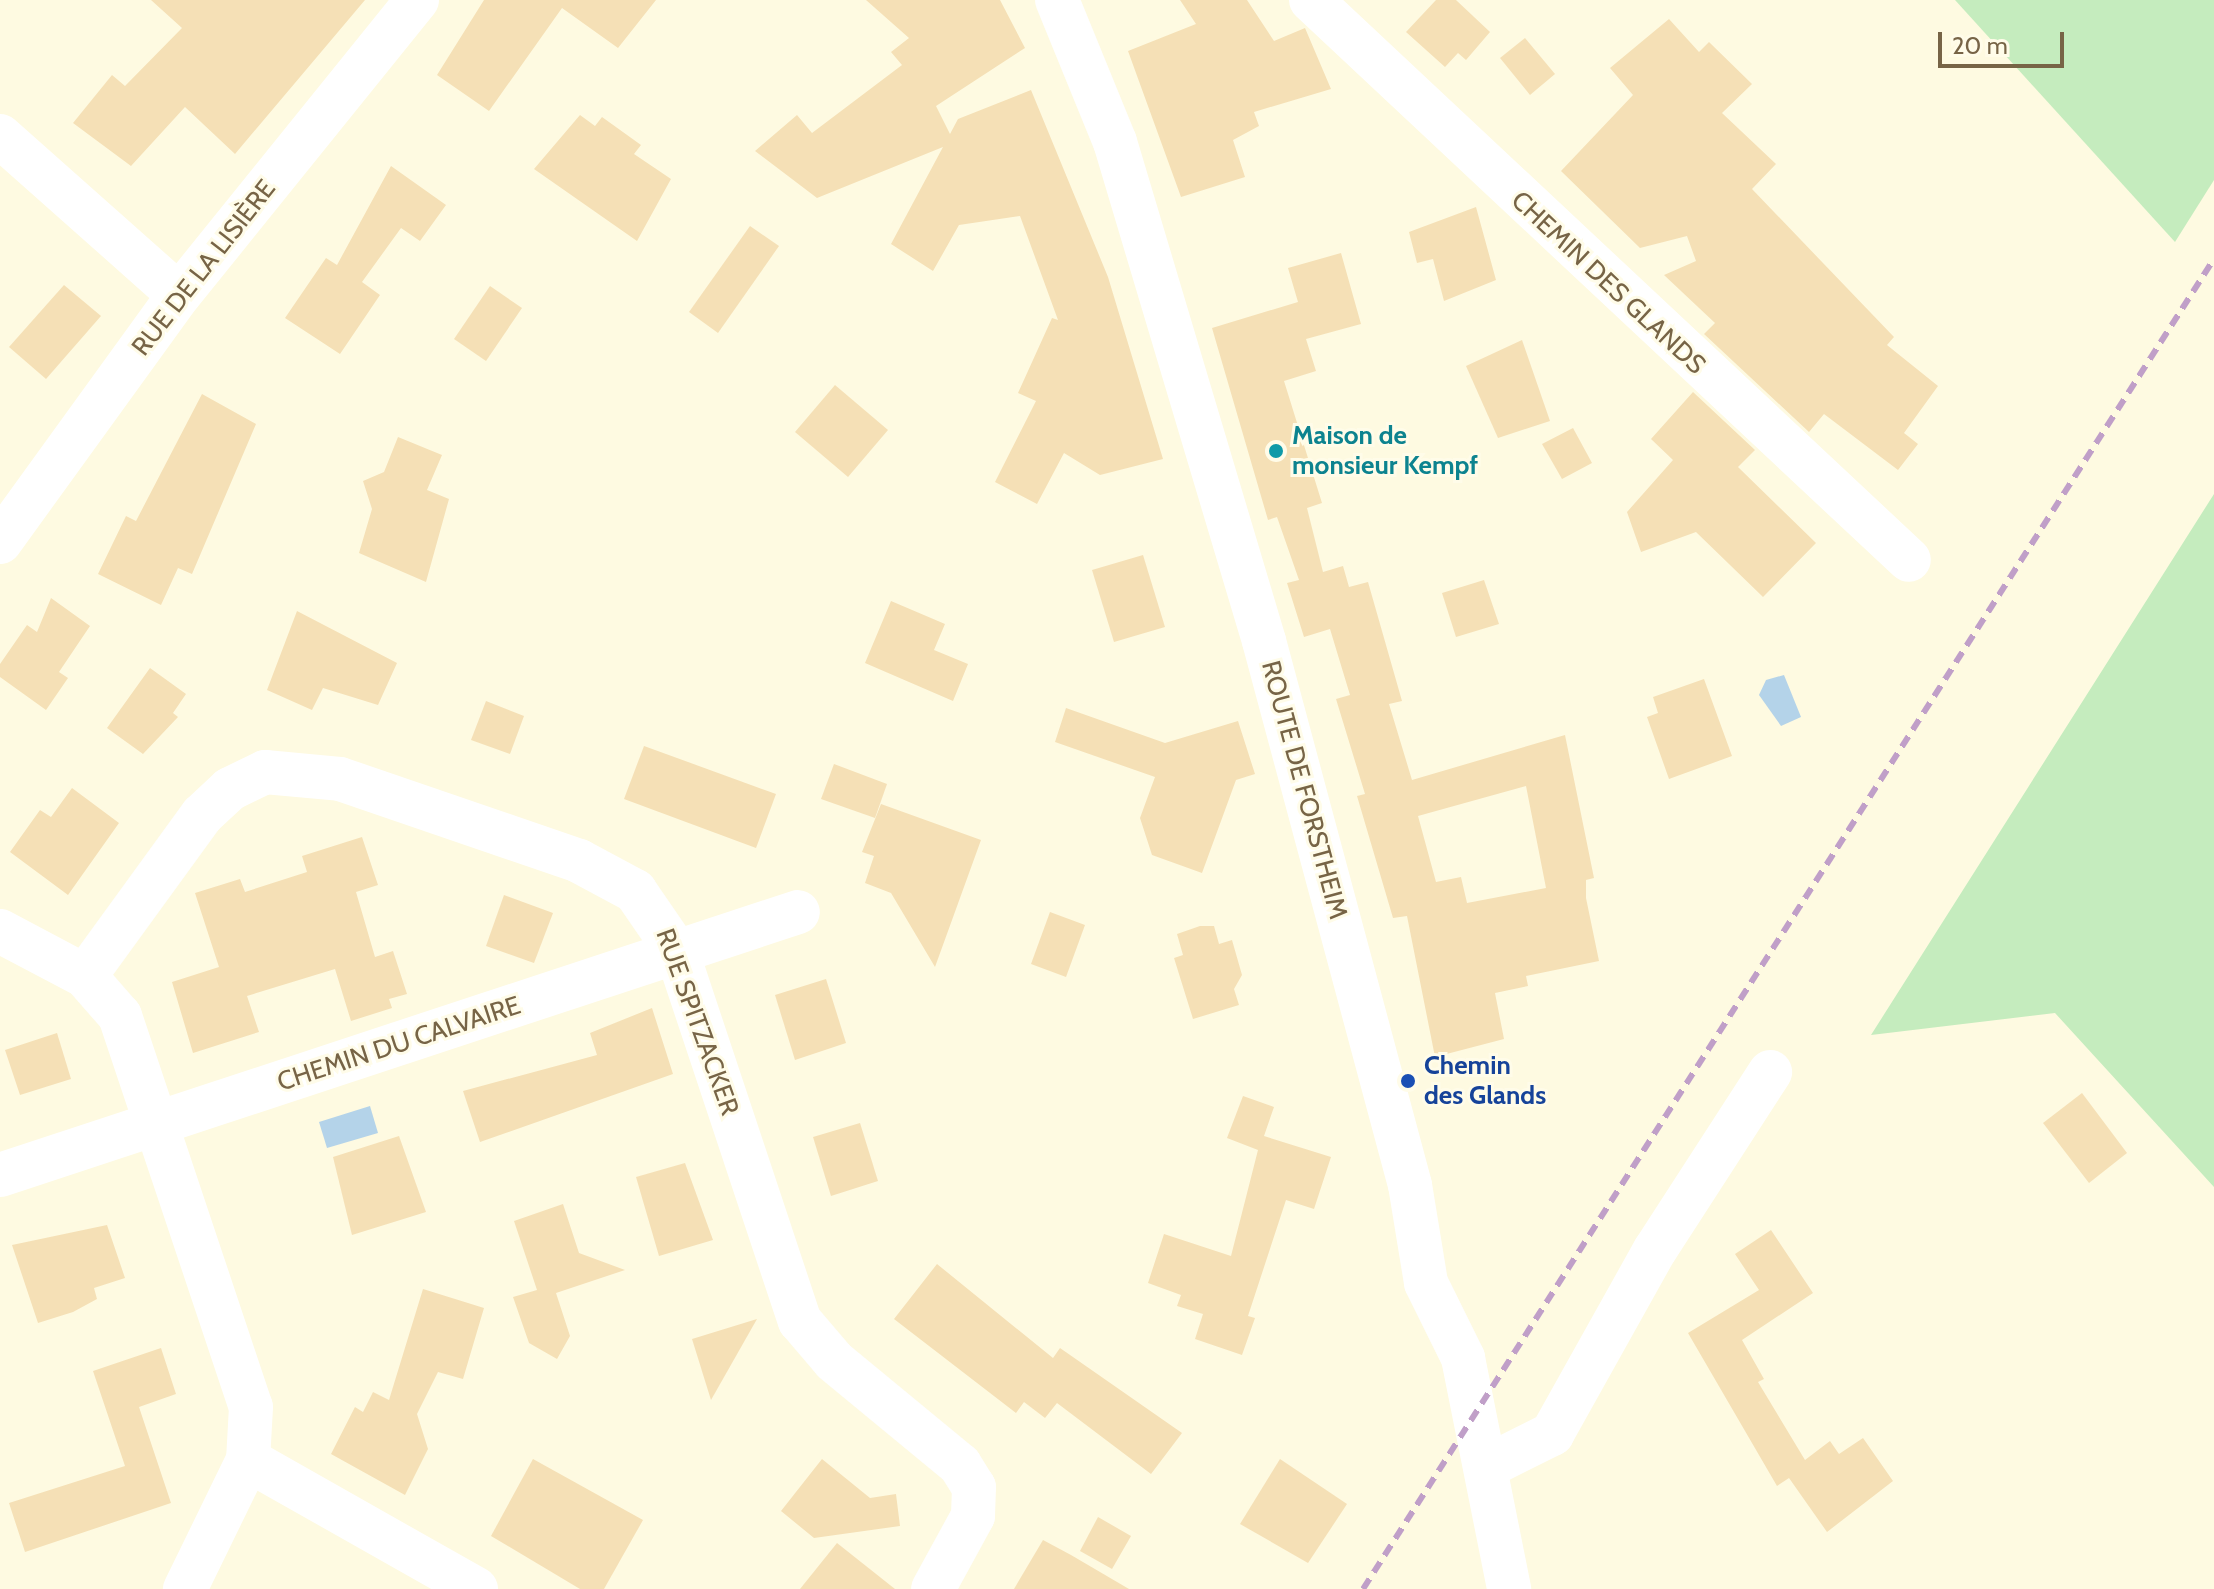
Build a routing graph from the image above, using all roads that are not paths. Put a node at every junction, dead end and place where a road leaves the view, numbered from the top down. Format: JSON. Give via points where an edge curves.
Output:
{"nodes":[{"id":1,"x":417,"y":0,"type":"edge"},
{"id":2,"x":1057,"y":0,"type":"edge"},
{"id":3,"x":1311,"y":0,"type":"edge"},
{"id":4,"x":0,"y":136,"type":"edge"},
{"id":5,"x":179,"y":295,"type":"junction"},
{"id":6,"x":0,"y":542,"type":"edge"},
{"id":7,"x":1909,"y":560,"type":"dead end"},
{"id":8,"x":798,"y":912,"type":"dead end"},
{"id":9,"x":0,"y":931,"type":"edge"},
{"id":10,"x":677,"y":952,"type":"junction"},
{"id":11,"x":85,"y":976,"type":"junction"},
{"id":12,"x":1770,"y":1072,"type":"dead end"},
{"id":13,"x":159,"y":1123,"type":"junction"},
{"id":14,"x":0,"y":1175,"type":"edge"},
{"id":15,"x":248,"y":1460,"type":"junction"},
{"id":16,"x":1488,"y":1466,"type":"junction"},
{"id":17,"x":185,"y":1589,"type":"edge"},
{"id":18,"x":476,"y":1589,"type":"edge"},
{"id":19,"x":933,"y":1589,"type":"edge"},
{"id":20,"x":1509,"y":1589,"type":"edge"}],
"edges":[{"from":1,"to":5,"type":"street","name":"RUE DE LA LISIÈRE"},
{"from":2,"to":16,"type":"street","name":"ROUTE DE FORSTHEIM","via":[[1115,142],[1259,626],[1407,1174],[1426,1283],[1455,1334]]},
{"from":3,"to":7,"type":"street","name":"CHEMIN DES GLANDS"},
{"from":4,"to":5,"type":"street"},
{"from":5,"to":6,"type":"street","name":"RUE DE LA LISIÈRE"},
{"from":8,"to":10,"type":"street","name":"CHEMIN DU CALVAIRE"},
{"from":9,"to":11,"type":"street"},
{"from":10,"to":11,"type":"street","name":"RUE SPITZACKER","via":[[652,907],[601,870],[340,779],[288,770],[247,779],[217,799]]},
{"from":10,"to":13,"type":"street","name":"CHEMIN DU CALVAIRE"},
{"from":10,"to":19,"type":"street","name":"RUE SPITZACKER","via":[[800,1321],[834,1361],[960,1465],[974,1487],[973,1516]]},
{"from":11,"to":13,"type":"street","via":[[128,1033]]},
{"from":12,"to":16,"type":"street","via":[[1655,1250],[1552,1434]]},
{"from":13,"to":14,"type":"street","name":"CHEMIN DU CALVAIRE"},
{"from":13,"to":15,"type":"street","via":[[251,1407]]},
{"from":15,"to":17,"type":"street"},
{"from":15,"to":18,"type":"street"},
{"from":16,"to":20,"type":"street","name":"ROUTE DE FORSTHEIM"}]}
